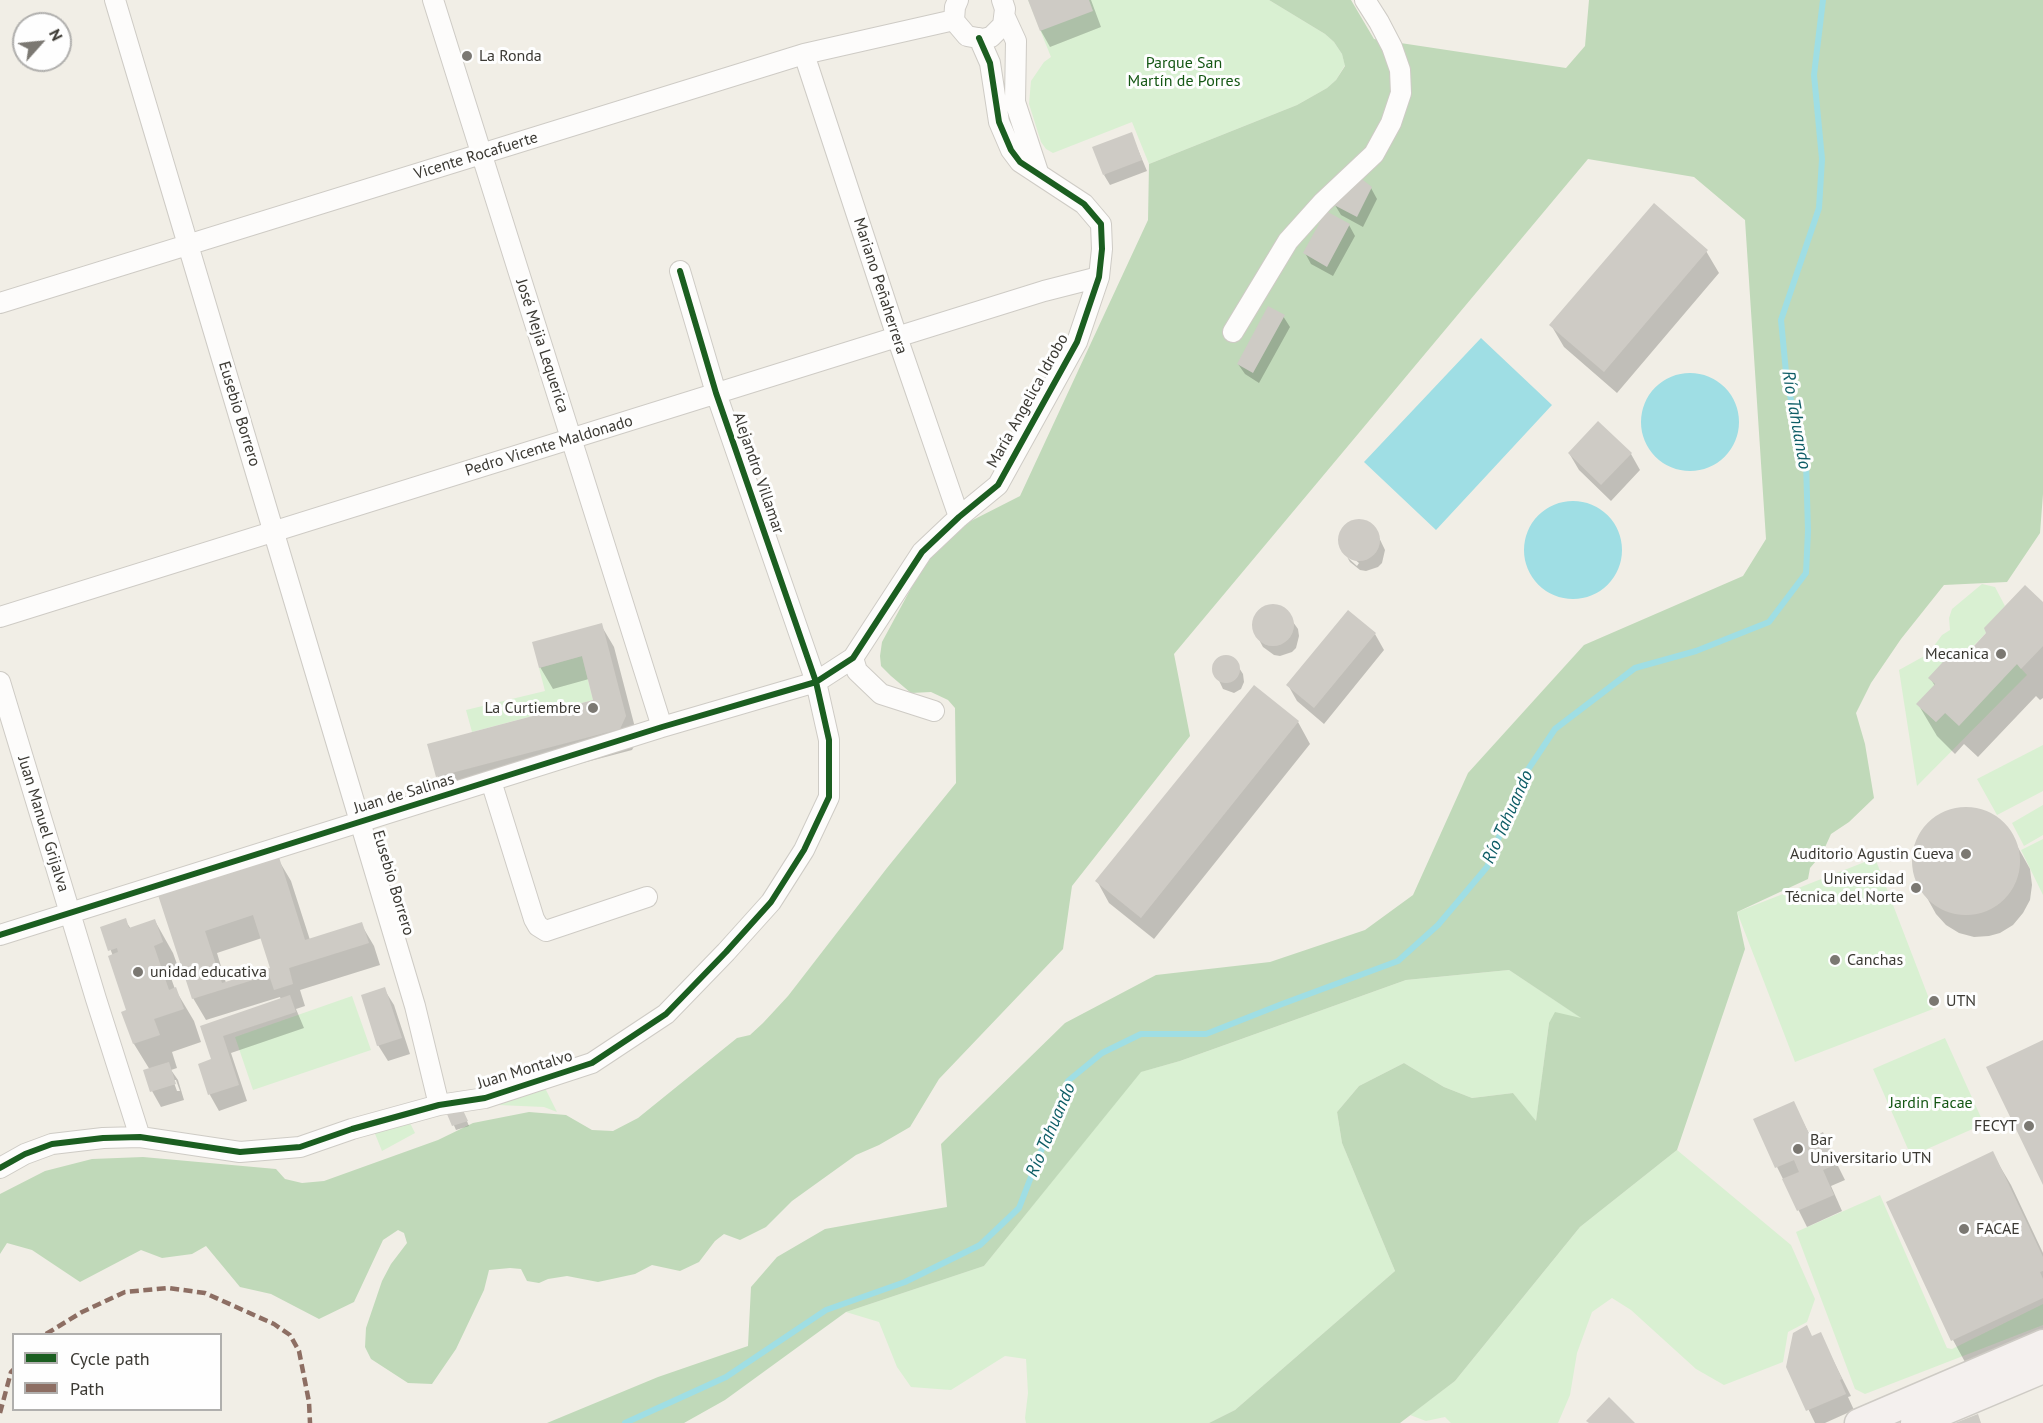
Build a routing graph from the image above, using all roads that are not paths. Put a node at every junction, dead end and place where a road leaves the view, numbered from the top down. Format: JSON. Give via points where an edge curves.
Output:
{"nodes":[{"id":1,"x":115,"y":0,"type":"edge"},
{"id":2,"x":433,"y":0,"type":"edge"},
{"id":3,"x":1365,"y":0,"type":"edge"},
{"id":4,"x":953,"y":8,"type":"edge"},
{"id":5,"x":1004,"y":8,"type":"edge"},
{"id":6,"x":979,"y":38,"type":"junction"},
{"id":7,"x":804,"y":54,"type":"junction"},
{"id":8,"x":481,"y":154,"type":"junction"},
{"id":9,"x":1038,"y":172,"type":"junction"},
{"id":10,"x":188,"y":245,"type":"junction"},
{"id":11,"x":680,"y":271,"type":"dead end"},
{"id":12,"x":1099,"y":277,"type":"junction"},
{"id":13,"x":0,"y":303,"type":"edge"},
{"id":14,"x":1233,"y":332,"type":"dead end"},
{"id":15,"x":897,"y":337,"type":"junction"},
{"id":16,"x":716,"y":393,"type":"junction"},
{"id":17,"x":571,"y":439,"type":"junction"},
{"id":18,"x":959,"y":517,"type":"junction"},
{"id":19,"x":274,"y":531,"type":"junction"},
{"id":20,"x":0,"y":617,"type":"edge"},
{"id":21,"x":853,"y":658,"type":"junction"},
{"id":22,"x":0,"y":682,"type":"edge"},
{"id":23,"x":816,"y":682,"type":"junction"},
{"id":24,"x":934,"y":711,"type":"dead end"},
{"id":25,"x":662,"y":727,"type":"junction"},
{"id":26,"x":491,"y":781,"type":"junction"},
{"id":27,"x":360,"y":822,"type":"junction"},
{"id":28,"x":647,"y":897,"type":"dead end"},
{"id":29,"x":70,"y":913,"type":"junction"},
{"id":30,"x":0,"y":935,"type":"edge"},
{"id":31,"x":439,"y":1105,"type":"junction"},
{"id":32,"x":140,"y":1137,"type":"junction"},
{"id":33,"x":0,"y":1168,"type":"edge"},
{"id":34,"x":2043,"y":1344,"type":"edge"},
{"id":35,"x":2043,"y":1369,"type":"edge"},
{"id":36,"x":1859,"y":1423,"type":"edge"},
{"id":37,"x":1915,"y":1423,"type":"edge"}],
"edges":[{"from":1,"to":10,"type":"street","name":"Eusebio Borrero"},
{"from":2,"to":8,"type":"street","name":"José Mejia Lequerica"},
{"from":3,"to":14,"type":"street","via":[[1392,47],[1400,70],[1401,93],[1391,123],[1374,154],[1288,242]]},
{"from":4,"to":6,"type":"street","via":[[961,30],[967,36]]},
{"from":4,"to":7,"type":"street","name":"Vicente Rocafuerte"},
{"from":5,"to":6,"type":"street","via":[[998,32]]},
{"from":5,"to":9,"type":"street","via":[[1016,41],[1015,102]]},
{"from":6,"to":9,"type":"street","name":"María Angelica Idrobo","via":[[990,63],[1004,134],[1020,162]]},
{"from":7,"to":8,"type":"street","name":"Vicente Rocafuerte"},
{"from":7,"to":15,"type":"street","name":"Mariano Peñaherrera"},
{"from":8,"to":10,"type":"street","name":"Vicente Rocafuerte"},
{"from":8,"to":17,"type":"street","name":"José Mejia Lequerica"},
{"from":9,"to":12,"type":"street","name":"María Angelica Idrobo","via":[[1084,204],[1101,224]]},
{"from":10,"to":13,"type":"street","name":"Vicente Rocafuerte"},
{"from":10,"to":19,"type":"street","name":"Eusebio Borrero"},
{"from":11,"to":16,"type":"street","name":"Alejandro Villamar"},
{"from":12,"to":15,"type":"street","name":"Pedro Vicente Maldonado"},
{"from":12,"to":18,"type":"street","name":"María Angelica Idrobo","via":[[1077,342],[998,484]]},
{"from":15,"to":16,"type":"street","name":"Pedro Vicente Maldonado"},
{"from":15,"to":18,"type":"street","name":"Mariano Peñaherrera"},
{"from":16,"to":17,"type":"street","name":"Pedro Vicente Maldonado"},
{"from":16,"to":23,"type":"street","name":"Alejandro Villamar"},
{"from":17,"to":19,"type":"street","name":"Pedro Vicente Maldonado"},
{"from":17,"to":25,"type":"street","name":"José Mejia Lequerica"},
{"from":18,"to":21,"type":"street","name":"María Angelica Idrobo","via":[[922,552]]},
{"from":19,"to":20,"type":"street","name":"Pedro Vicente Maldonado"},
{"from":19,"to":27,"type":"street","name":"Eusebio Borrero"},
{"from":21,"to":23,"type":"street","name":"María Angelica Idrobo"},
{"from":21,"to":24,"type":"street","via":[[857,670],[881,694]]},
{"from":22,"to":29,"type":"street","name":"Juan Manuel Grijalva"},
{"from":23,"to":25,"type":"street","name":"Juan de Salinas"},
{"from":23,"to":31,"type":"street","name":"Juan Montalvo","via":[[829,740],[829,797],[804,850],[771,902],[666,1014],[592,1063],[485,1098]]},
{"from":25,"to":26,"type":"street","name":"Juan de Salinas"},
{"from":26,"to":27,"type":"street","name":"Juan de Salinas"},
{"from":26,"to":28,"type":"street","via":[[538,926],[546,931]]},
{"from":27,"to":29,"type":"street","name":"Juan de Salinas"},
{"from":27,"to":31,"type":"street","name":"Eusebio Borrero","via":[[415,1006]]},
{"from":29,"to":30,"type":"street","name":"Juan de Salinas"},
{"from":29,"to":32,"type":"street","name":"Juan Manuel Grijalva"},
{"from":31,"to":32,"type":"street","name":"Juan Montalvo","via":[[352,1128],[300,1147],[240,1152]]},
{"from":32,"to":33,"type":"street","name":"Juan Montalvo","via":[[52,1144]]},
{"from":34,"to":36,"type":"main road"},
{"from":35,"to":37,"type":"main road"}]}
